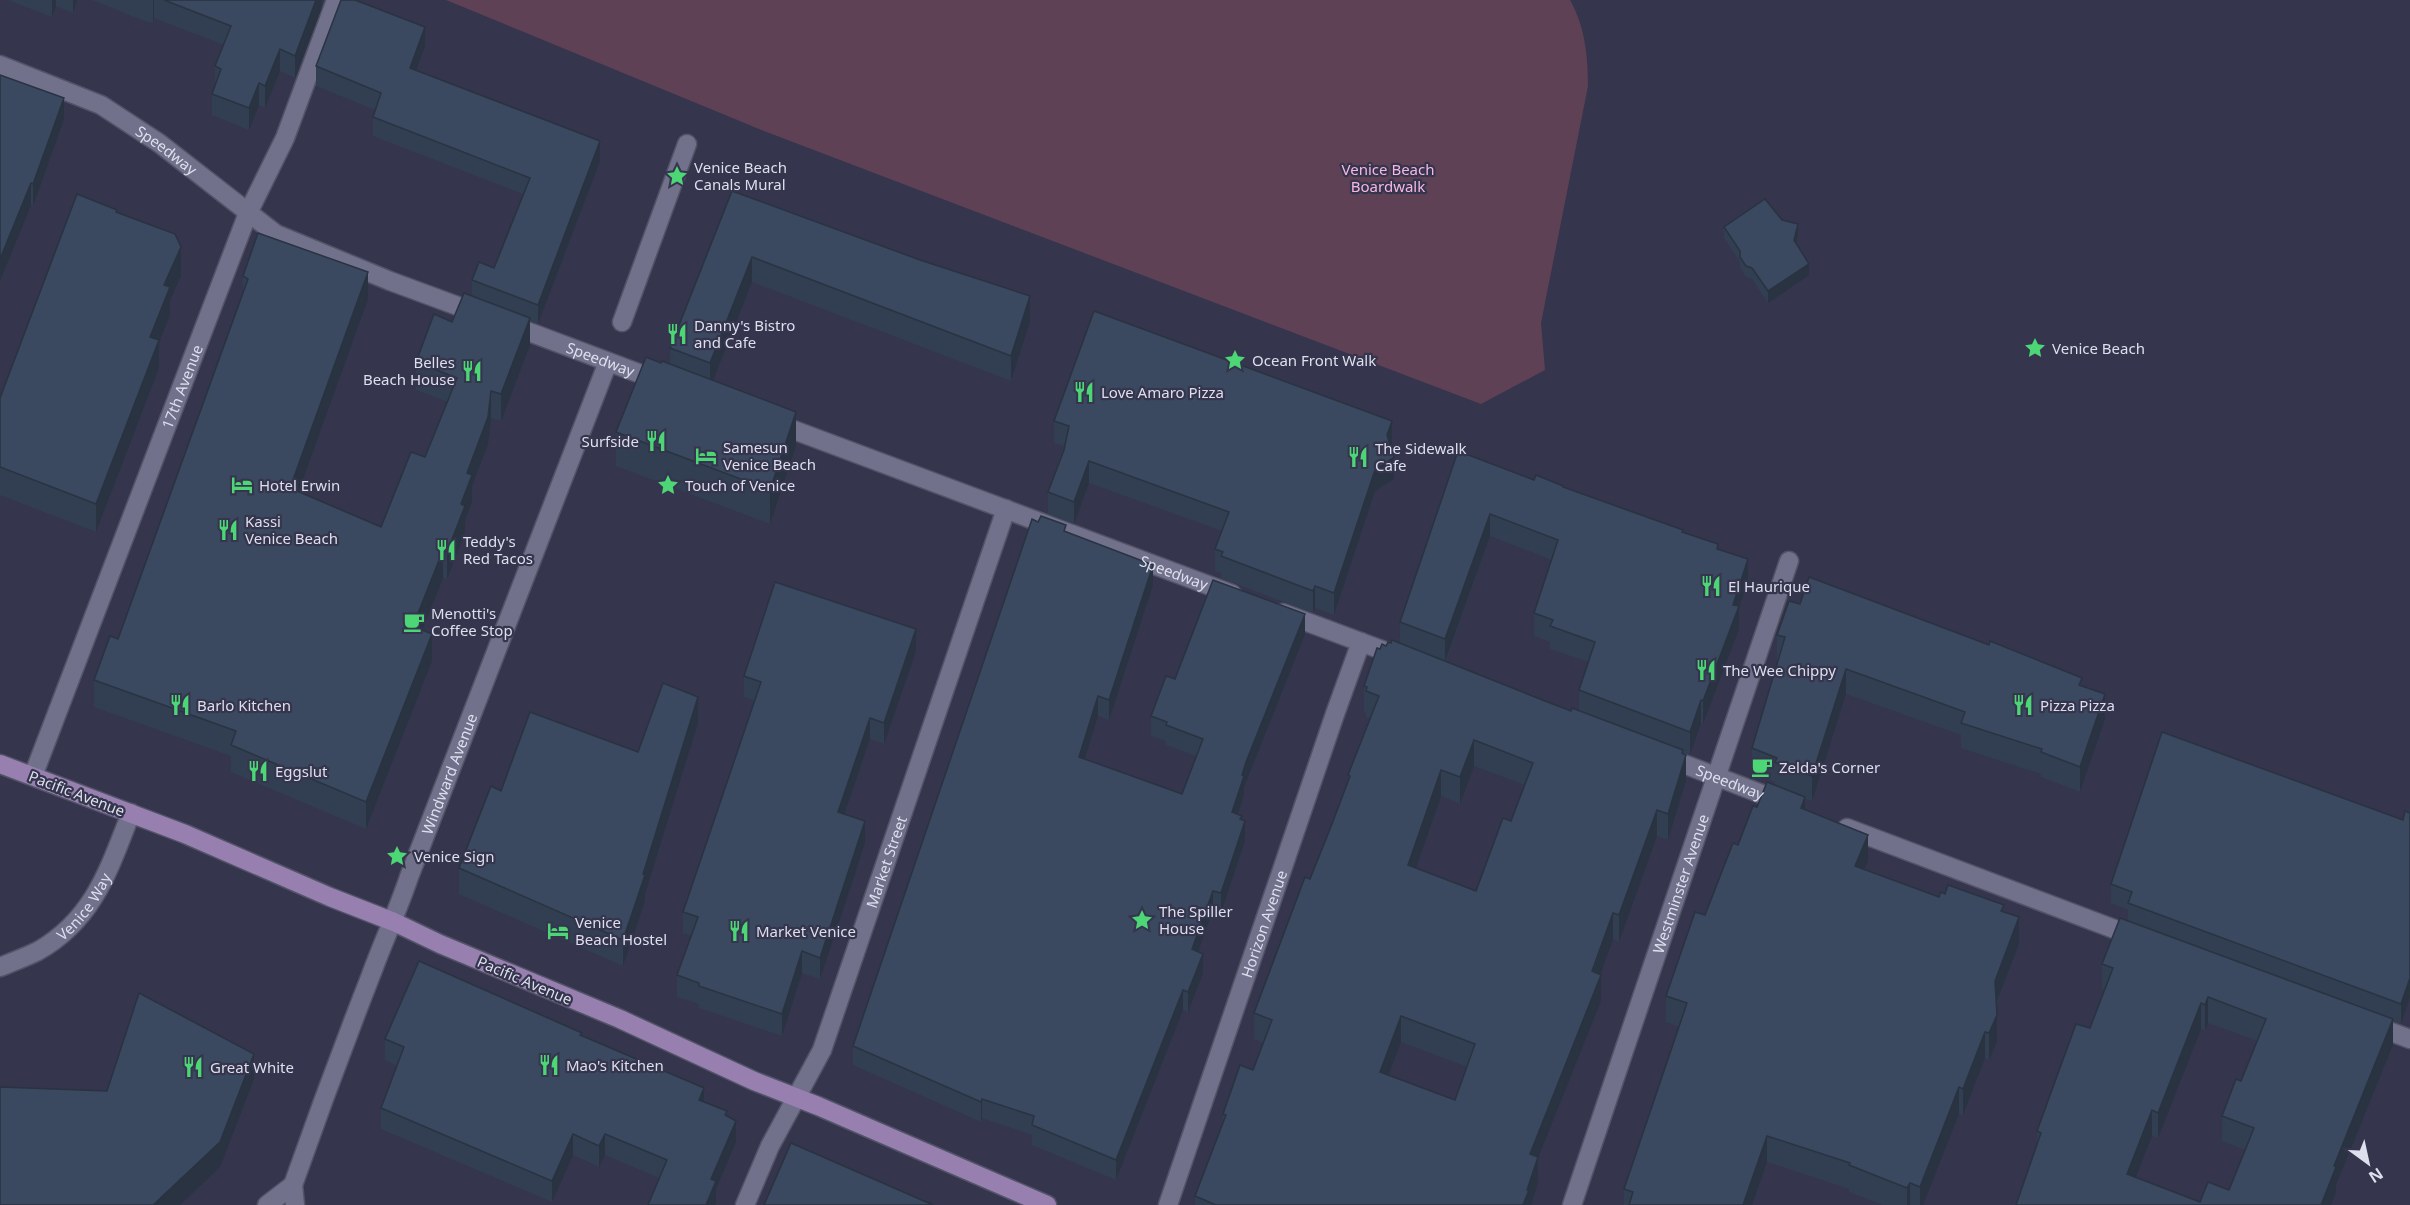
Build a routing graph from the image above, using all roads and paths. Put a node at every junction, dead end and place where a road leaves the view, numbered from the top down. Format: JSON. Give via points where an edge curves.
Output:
{"nodes":[{"id":1,"x":336,"y":0,"type":"edge"},
{"id":2,"x":0,"y":65,"type":"edge"},
{"id":3,"x":687,"y":144,"type":"dead end"},
{"id":4,"x":248,"y":213,"type":"junction"},
{"id":5,"x":622,"y":322,"type":"dead end"},
{"id":6,"x":608,"y":362,"type":"junction"},
{"id":7,"x":683,"y":389,"type":"edge"},
{"id":8,"x":757,"y":417,"type":"edge"},
{"id":9,"x":1006,"y":509,"type":"junction"},
{"id":10,"x":1789,"y":561,"type":"dead end"},
{"id":11,"x":1243,"y":598,"type":"edge"},
{"id":12,"x":1265,"y":606,"type":"edge"},
{"id":13,"x":1361,"y":642,"type":"junction"},
{"id":14,"x":1415,"y":663,"type":"edge"},
{"id":15,"x":1650,"y":751,"type":"edge"},
{"id":16,"x":0,"y":764,"type":"edge"},
{"id":17,"x":33,"y":776,"type":"junction"},
{"id":18,"x":1717,"y":776,"type":"junction"},
{"id":19,"x":1805,"y":811,"type":"edge"},
{"id":20,"x":131,"y":813,"type":"junction"},
{"id":21,"x":1827,"y":820,"type":"edge"},
{"id":22,"x":394,"y":922,"type":"junction"},
{"id":23,"x":2160,"y":946,"type":"edge"},
{"id":24,"x":0,"y":967,"type":"edge"},
{"id":25,"x":2355,"y":1018,"type":"edge"},
{"id":26,"x":2410,"y":1039,"type":"edge"},
{"id":27,"x":796,"y":1097,"type":"junction"},
{"id":28,"x":293,"y":1185,"type":"junction"},
{"id":29,"x":267,"y":1205,"type":"edge"},
{"id":30,"x":295,"y":1205,"type":"edge"},
{"id":31,"x":745,"y":1205,"type":"edge"},
{"id":32,"x":1047,"y":1205,"type":"edge"},
{"id":33,"x":1168,"y":1205,"type":"edge"},
{"id":34,"x":1572,"y":1205,"type":"edge"}],
"edges":[{"from":1,"to":4,"type":"street","name":"17th Avenue","via":[[285,138]]},
{"from":2,"to":4,"type":"street","name":"Speedway","via":[[101,105],[159,143]]},
{"from":3,"to":5,"type":"street"},
{"from":4,"to":6,"type":"street","name":"Speedway","via":[[276,234]]},
{"from":4,"to":17,"type":"street","name":"17th Avenue"},
{"from":6,"to":7,"type":"street","name":"Speedway"},
{"from":6,"to":22,"type":"street","name":"Windward Avenue"},
{"from":8,"to":9,"type":"street","name":"Speedway"},
{"from":9,"to":11,"type":"street","name":"Speedway"},
{"from":9,"to":27,"type":"street","name":"Market Street","via":[[822,1050]]},
{"from":10,"to":18,"type":"street","name":"Westminster Avenue"},
{"from":12,"to":13,"type":"street"},
{"from":13,"to":14,"type":"street"},
{"from":13,"to":33,"type":"street","name":"Horizon Avenue"},
{"from":15,"to":18,"type":"street","name":"Speedway"},
{"from":16,"to":17,"type":"main road","name":"Pacific Avenue"},
{"from":17,"to":20,"type":"main road","name":"Pacific Avenue"},
{"from":18,"to":19,"type":"street","name":"Speedway"},
{"from":18,"to":34,"type":"street","name":"Westminster Avenue"},
{"from":20,"to":22,"type":"main road","name":"Pacific Avenue"},
{"from":20,"to":24,"type":"street","name":"Venice Way","via":[[93,902],[79,919],[38,951]]},
{"from":21,"to":23,"type":"street"},
{"from":22,"to":27,"type":"main road","name":"Pacific Avenue"},
{"from":22,"to":28,"type":"street","name":"Windward Avenue","via":[[346,1037]]},
{"from":25,"to":26,"type":"street"},
{"from":27,"to":31,"type":"street","name":"Market Street"},
{"from":27,"to":32,"type":"main road","name":"Pacific Avenue"},
{"from":28,"to":29,"type":"street"},
{"from":28,"to":30,"type":"street","name":"Windward Avenue"}]}
